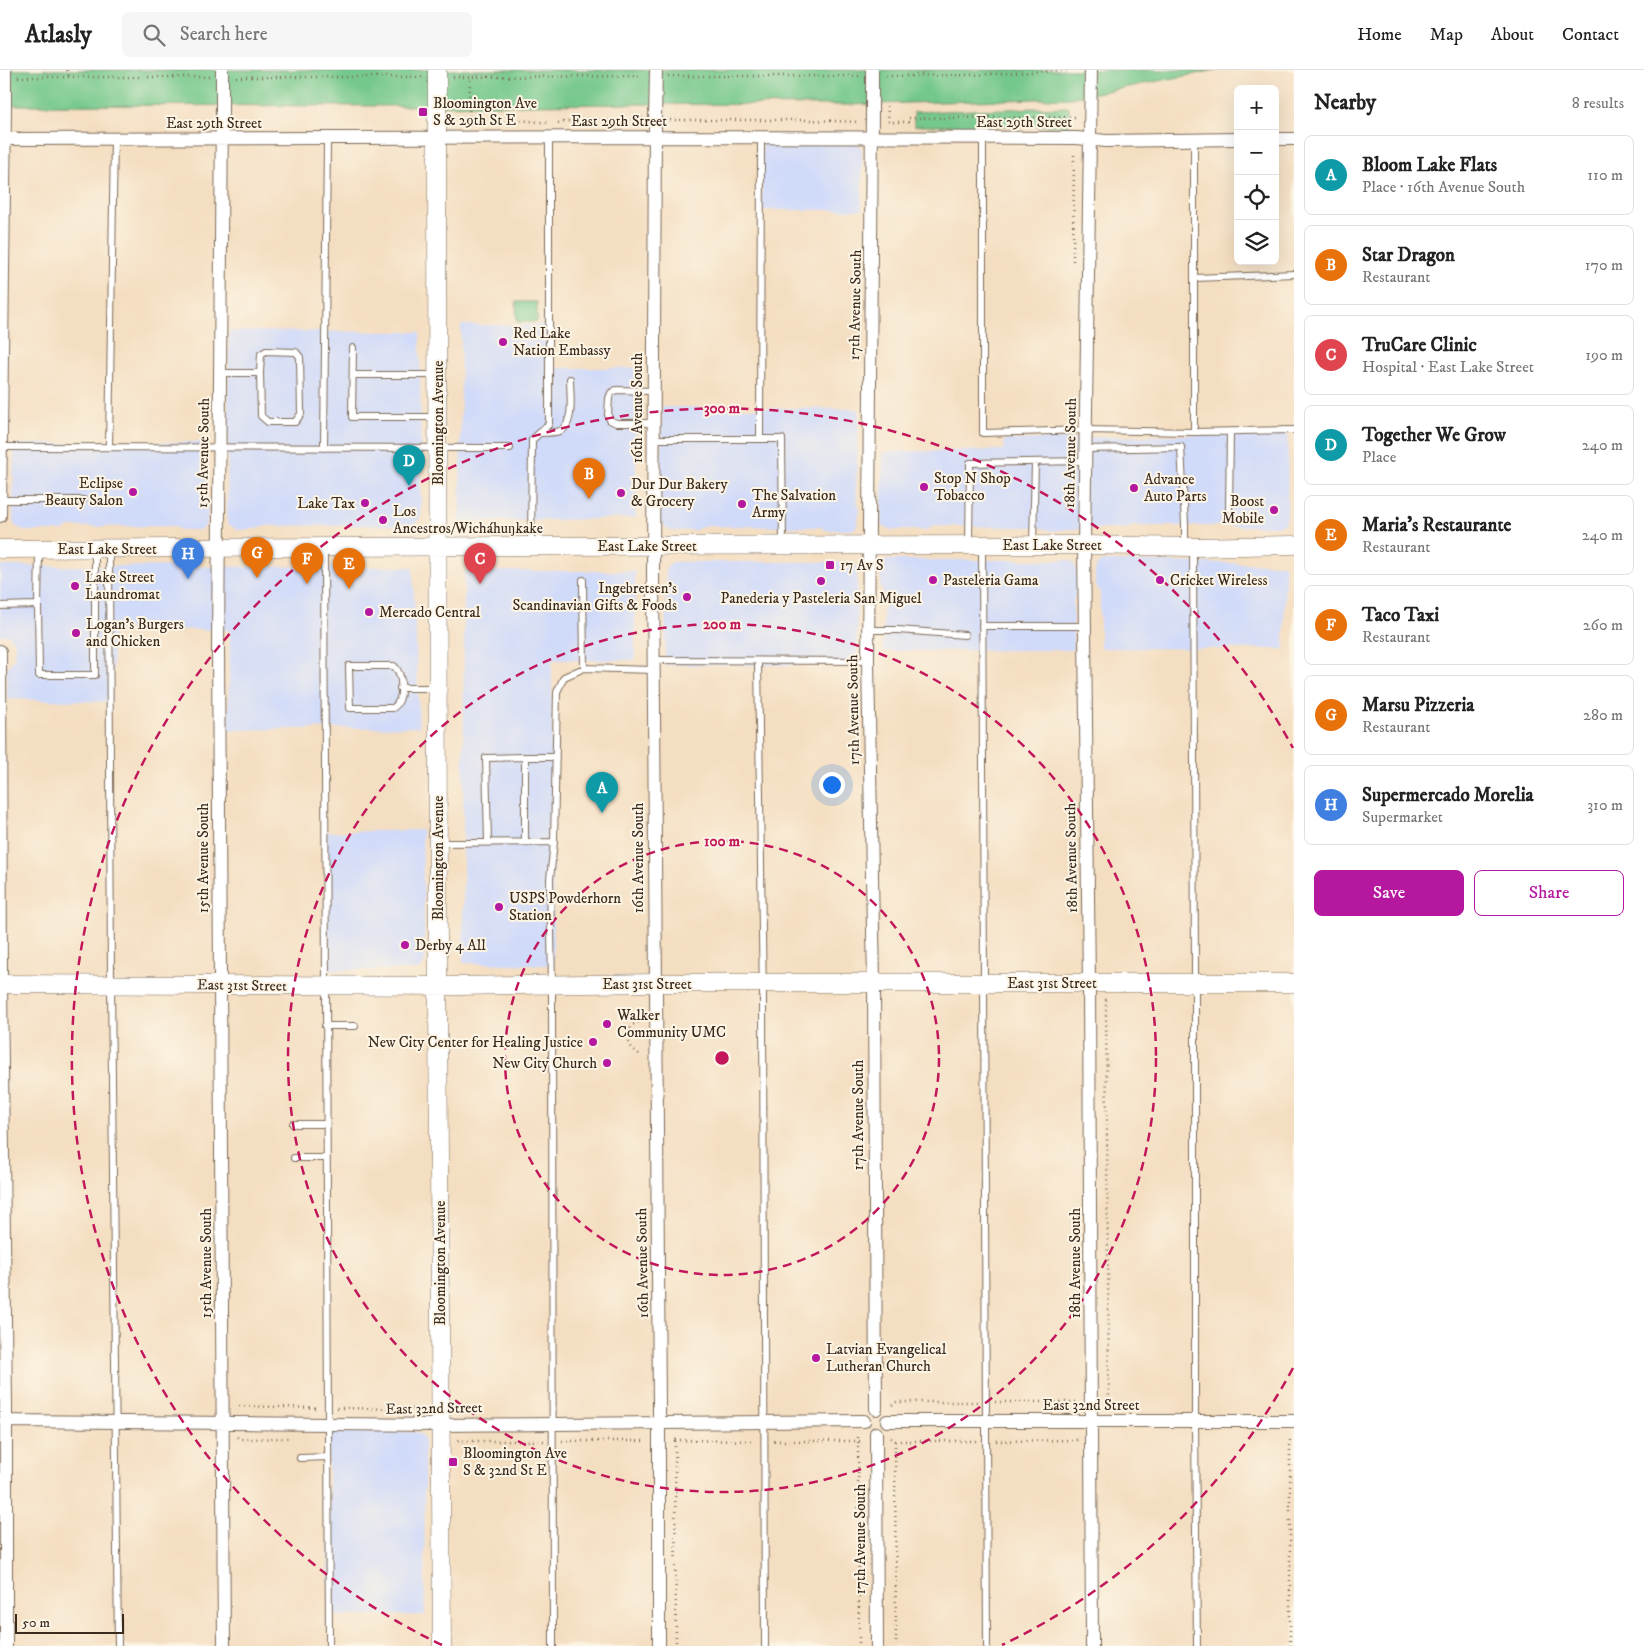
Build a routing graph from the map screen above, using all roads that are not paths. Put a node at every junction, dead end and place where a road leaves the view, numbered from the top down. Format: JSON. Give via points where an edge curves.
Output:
{"nodes":[{"id":1,"x":1091,"y":70,"type":"edge"},
{"id":2,"x":868,"y":73,"type":"edge"},
{"id":3,"x":7,"y":74,"type":"edge"},
{"id":4,"x":219,"y":74,"type":"edge"},
{"id":5,"x":439,"y":74,"type":"edge"},
{"id":6,"x":657,"y":74,"type":"edge"},
{"id":7,"x":436,"y":138,"type":"junction"},
{"id":8,"x":549,"y":138,"type":"junction"},
{"id":9,"x":655,"y":138,"type":"junction"},
{"id":10,"x":761,"y":138,"type":"junction"},
{"id":11,"x":873,"y":138,"type":"junction"},
{"id":12,"x":983,"y":138,"type":"junction"},
{"id":13,"x":3,"y":139,"type":"edge"},
{"id":14,"x":114,"y":139,"type":"junction"},
{"id":15,"x":327,"y":139,"type":"junction"},
{"id":16,"x":1194,"y":139,"type":"junction"},
{"id":17,"x":1234,"y":139,"type":"edge"},
{"id":18,"x":1279,"y":139,"type":"edge"},
{"id":19,"x":1294,"y":139,"type":"edge"},
{"id":20,"x":222,"y":140,"type":"junction"},
{"id":21,"x":1090,"y":140,"type":"junction"},
{"id":22,"x":1294,"y":274,"type":"edge"},
{"id":23,"x":1195,"y":278,"type":"junction"},
{"id":24,"x":353,"y":348,"type":"dead end"},
{"id":25,"x":220,"y":373,"type":"junction"},
{"id":26,"x":260,"y":373,"type":"junction"},
{"id":27,"x":353,"y":374,"type":"junction"},
{"id":28,"x":438,"y":374,"type":"junction"},
{"id":29,"x":570,"y":379,"type":"dead end"},
{"id":30,"x":653,"y":391,"type":"junction"},
{"id":31,"x":438,"y":417,"type":"junction"},
{"id":32,"x":653,"y":423,"type":"junction"},
{"id":33,"x":1086,"y":430,"type":"junction"},
{"id":34,"x":1294,"y":430,"type":"edge"},
{"id":35,"x":1,"y":432,"type":"edge"},
{"id":36,"x":1194,"y":432,"type":"junction"},
{"id":37,"x":1230,"y":432,"type":"junction"},
{"id":38,"x":540,"y":433,"type":"junction"},
{"id":39,"x":653,"y":439,"type":"junction"},
{"id":40,"x":760,"y":439,"type":"junction"},
{"id":41,"x":1,"y":447,"type":"edge"},
{"id":42,"x":109,"y":447,"type":"junction"},
{"id":43,"x":219,"y":447,"type":"junction"},
{"id":44,"x":324,"y":448,"type":"junction"},
{"id":45,"x":438,"y":448,"type":"junction"},
{"id":46,"x":510,"y":448,"type":"dead end"},
{"id":47,"x":1086,"y":455,"type":"junction"},
{"id":48,"x":1035,"y":463,"type":"junction"},
{"id":49,"x":0,"y":500,"type":"edge"},
{"id":50,"x":83,"y":500,"type":"dead end"},
{"id":51,"x":1229,"y":509,"type":"dead end"},
{"id":52,"x":0,"y":516,"type":"edge"},
{"id":53,"x":975,"y":545,"type":"junction"},
{"id":54,"x":1032,"y":545,"type":"junction"},
{"id":55,"x":1084,"y":545,"type":"junction"},
{"id":56,"x":437,"y":546,"type":"junction"},
{"id":57,"x":531,"y":546,"type":"junction"},
{"id":58,"x":653,"y":546,"type":"junction"},
{"id":59,"x":783,"y":546,"type":"junction"},
{"id":60,"x":869,"y":546,"type":"junction"},
{"id":61,"x":1294,"y":546,"type":"edge"},
{"id":62,"x":1189,"y":547,"type":"junction"},
{"id":63,"x":218,"y":548,"type":"junction"},
{"id":64,"x":324,"y":548,"type":"junction"},
{"id":65,"x":0,"y":549,"type":"edge"},
{"id":66,"x":39,"y":549,"type":"junction"},
{"id":67,"x":102,"y":549,"type":"junction"},
{"id":68,"x":583,"y":580,"type":"dead end"},
{"id":69,"x":38,"y":605,"type":"junction"},
{"id":70,"x":0,"y":606,"type":"edge"},
{"id":71,"x":982,"y":626,"type":"junction"},
{"id":72,"x":1085,"y":626,"type":"junction"},
{"id":73,"x":869,"y":630,"type":"junction"},
{"id":74,"x":965,"y":635,"type":"dead end"},
{"id":75,"x":0,"y":651,"type":"edge"},
{"id":76,"x":758,"y":661,"type":"junction"},
{"id":77,"x":868,"y":661,"type":"junction"},
{"id":78,"x":653,"y":665,"type":"junction"},
{"id":79,"x":584,"y":668,"type":"junction"},
{"id":80,"x":400,"y":688,"type":"junction"},
{"id":81,"x":437,"y":688,"type":"junction"},
{"id":82,"x":525,"y":757,"type":"junction"},
{"id":83,"x":556,"y":757,"type":"junction"},
{"id":84,"x":488,"y":842,"type":"junction"},
{"id":85,"x":525,"y":842,"type":"junction"},
{"id":86,"x":554,"y":842,"type":"junction"},
{"id":87,"x":438,"y":843,"type":"junction"},
{"id":88,"x":1195,"y":982,"type":"junction"},
{"id":89,"x":655,"y":983,"type":"junction"},
{"id":90,"x":874,"y":983,"type":"junction"},
{"id":91,"x":984,"y":983,"type":"junction"},
{"id":92,"x":1294,"y":983,"type":"edge"},
{"id":93,"x":1,"y":984,"type":"edge"},
{"id":94,"x":111,"y":984,"type":"junction"},
{"id":95,"x":762,"y":984,"type":"junction"},
{"id":96,"x":1089,"y":984,"type":"junction"},
{"id":97,"x":221,"y":985,"type":"junction"},
{"id":98,"x":552,"y":985,"type":"junction"},
{"id":99,"x":325,"y":986,"type":"junction"},
{"id":100,"x":438,"y":986,"type":"junction"},
{"id":101,"x":325,"y":1026,"type":"junction"},
{"id":102,"x":355,"y":1026,"type":"dead end"},
{"id":103,"x":1,"y":1100,"type":"edge"},
{"id":104,"x":293,"y":1124,"type":"dead end"},
{"id":105,"x":326,"y":1124,"type":"junction"},
{"id":106,"x":294,"y":1158,"type":"dead end"},
{"id":107,"x":326,"y":1158,"type":"junction"},
{"id":108,"x":2,"y":1201,"type":"edge"},
{"id":109,"x":876,"y":1409,"type":"junction"},
{"id":110,"x":5,"y":1421,"type":"junction"},
{"id":111,"x":864,"y":1421,"type":"junction"},
{"id":112,"x":887,"y":1421,"type":"junction"},
{"id":113,"x":1092,"y":1421,"type":"junction"},
{"id":114,"x":1294,"y":1421,"type":"edge"},
{"id":115,"x":115,"y":1422,"type":"junction"},
{"id":116,"x":763,"y":1422,"type":"junction"},
{"id":117,"x":986,"y":1422,"type":"junction"},
{"id":118,"x":1195,"y":1422,"type":"junction"},
{"id":119,"x":222,"y":1423,"type":"junction"},
{"id":120,"x":552,"y":1423,"type":"junction"},
{"id":121,"x":659,"y":1423,"type":"junction"},
{"id":122,"x":328,"y":1425,"type":"junction"},
{"id":123,"x":441,"y":1425,"type":"junction"},
{"id":124,"x":876,"y":1433,"type":"junction"},
{"id":125,"x":328,"y":1457,"type":"junction"},
{"id":126,"x":300,"y":1458,"type":"dead end"},
{"id":127,"x":6,"y":1646,"type":"edge"},
{"id":128,"x":118,"y":1646,"type":"edge"},
{"id":129,"x":224,"y":1646,"type":"edge"},
{"id":130,"x":329,"y":1646,"type":"edge"},
{"id":131,"x":442,"y":1646,"type":"edge"},
{"id":132,"x":553,"y":1646,"type":"edge"},
{"id":133,"x":659,"y":1646,"type":"edge"},
{"id":134,"x":765,"y":1646,"type":"edge"},
{"id":135,"x":877,"y":1646,"type":"edge"},
{"id":136,"x":987,"y":1646,"type":"edge"},
{"id":137,"x":1092,"y":1646,"type":"edge"},
{"id":138,"x":1197,"y":1646,"type":"edge"}],
"edges":[{"from":1,"to":21,"type":"street","name":"18th Avenue South"},
{"from":2,"to":11,"type":"street","name":"17th Avenue South","bridge":true},
{"from":3,"to":13,"type":"street","bridge":true},
{"from":4,"to":20,"type":"street","name":"15th Avenue South","bridge":true},
{"from":5,"to":7,"type":"street","name":"Bloomington Avenue","bridge":true},
{"from":6,"to":9,"type":"street","name":"16th Avenue South","bridge":true,"via":[[649,119]]},
{"from":7,"to":8,"type":"street","name":"East 29th Street"},
{"from":7,"to":15,"type":"street","name":"East 29th Street"},
{"from":7,"to":28,"type":"street","name":"Bloomington Avenue"},
{"from":8,"to":9,"type":"street","name":"East 29th Street"},
{"from":8,"to":38,"type":"lane","via":[[548,424]]},
{"from":9,"to":10,"type":"street","name":"East 29th Street"},
{"from":9,"to":30,"type":"street","name":"16th Avenue South"},
{"from":10,"to":11,"type":"street","name":"East 29th Street"},
{"from":10,"to":40,"type":"lane"},
{"from":11,"to":12,"type":"street","name":"East 29th Street"},
{"from":11,"to":60,"type":"street","name":"17th Avenue South"},
{"from":12,"to":21,"type":"street","name":"East 29th Street"},
{"from":12,"to":33,"type":"lane","via":[[983,433]]},
{"from":13,"to":14,"type":"street","name":"East 29th Street"},
{"from":13,"to":35,"type":"street"},
{"from":14,"to":20,"type":"street","name":"East 29th Street"},
{"from":14,"to":42,"type":"lane"},
{"from":15,"to":20,"type":"street","name":"East 29th Street"},
{"from":15,"to":44,"type":"lane"},
{"from":16,"to":17,"type":"street","name":"East 29th Street"},
{"from":16,"to":21,"type":"street","name":"East 29th Street"},
{"from":16,"to":23,"type":"lane"},
{"from":18,"to":19,"type":"street"},
{"from":20,"to":25,"type":"street","name":"15th Avenue South"},
{"from":21,"to":33,"type":"street","name":"18th Avenue South"},
{"from":22,"to":23,"type":"lane"},
{"from":23,"to":36,"type":"lane"},
{"from":24,"to":27,"type":"lane"},
{"from":25,"to":26,"type":"lane"},
{"from":25,"to":43,"type":"street","name":"15th Avenue South"},
{"from":26,"to":26,"type":"lane","via":[[261,416],[268,422],[294,422],[301,414],[300,357],[296,352],[266,351],[261,354]]},
{"from":27,"to":28,"type":"lane"},
{"from":27,"to":31,"type":"lane","via":[[352,417]]},
{"from":28,"to":31,"type":"street","name":"Bloomington Avenue"},
{"from":29,"to":38,"type":"lane","via":[[570,421],[558,432]]},
{"from":30,"to":32,"type":"street","name":"16th Avenue South"},
{"from":30,"to":32,"type":"lane","via":[[616,390],[609,398],[608,416],[616,423]]},
{"from":31,"to":45,"type":"street","name":"Bloomington Avenue"},
{"from":32,"to":39,"type":"street","name":"16th Avenue South"},
{"from":33,"to":36,"type":"lane"},
{"from":33,"to":47,"type":"street","name":"18th Avenue South"},
{"from":34,"to":37,"type":"lane"},
{"from":35,"to":41,"type":"street"},
{"from":36,"to":37,"type":"lane"},
{"from":37,"to":51,"type":"lane"},
{"from":38,"to":57,"type":"lane","via":[[532,440]]},
{"from":39,"to":40,"type":"lane"},
{"from":39,"to":58,"type":"street","name":"16th Avenue South"},
{"from":40,"to":59,"type":"lane","via":[[782,439]]},
{"from":41,"to":42,"type":"lane"},
{"from":41,"to":49,"type":"street"},
{"from":42,"to":43,"type":"lane"},
{"from":43,"to":44,"type":"lane"},
{"from":43,"to":63,"type":"street","name":"15th Avenue South"},
{"from":44,"to":45,"type":"lane"},
{"from":45,"to":46,"type":"lane"},
{"from":45,"to":56,"type":"street","name":"Bloomington Avenue"},
{"from":47,"to":48,"type":"lane"},
{"from":47,"to":55,"type":"street","name":"18th Avenue South"},
{"from":47,"to":62,"type":"lane","via":[[1181,447]]},
{"from":48,"to":53,"type":"lane","via":[[970,463]]},
{"from":48,"to":54,"type":"lane"},
{"from":49,"to":50,"type":"lane"},
{"from":49,"to":52,"type":"street"},
{"from":53,"to":54,"type":"street","name":"East Lake Street"},
{"from":53,"to":60,"type":"street","name":"East Lake Street"},
{"from":53,"to":71,"type":"lane"},
{"from":54,"to":55,"type":"street","name":"East Lake Street"},
{"from":55,"to":62,"type":"street","name":"East Lake Street"},
{"from":55,"to":72,"type":"street","name":"18th Avenue South"},
{"from":56,"to":57,"type":"street","name":"East Lake Street"},
{"from":56,"to":64,"type":"street","name":"East Lake Street"},
{"from":56,"to":81,"type":"street","name":"Bloomington Avenue"},
{"from":57,"to":58,"type":"street","name":"East Lake Street"},
{"from":58,"to":59,"type":"street","name":"East Lake Street"},
{"from":58,"to":78,"type":"street","name":"16th Avenue South"},
{"from":59,"to":60,"type":"street","name":"East Lake Street"},
{"from":60,"to":73,"type":"street","name":"17th Avenue South"},
{"from":61,"to":62,"type":"street","name":"East Lake Street"},
{"from":62,"to":88,"type":"lane"},
{"from":63,"to":64,"type":"street","name":"East Lake Street"},
{"from":63,"to":67,"type":"street","name":"East Lake Street"},
{"from":63,"to":97,"type":"street","name":"15th Avenue South"},
{"from":64,"to":99,"type":"lane"},
{"from":65,"to":66,"type":"street","name":"East Lake Street"},
{"from":66,"to":67,"type":"street","name":"East Lake Street"},
{"from":66,"to":69,"type":"lane"},
{"from":67,"to":69,"type":"lane","via":[[95,675],[40,675]]},
{"from":67,"to":94,"type":"lane"},
{"from":68,"to":79,"type":"lane"},
{"from":69,"to":70,"type":"lane"},
{"from":71,"to":72,"type":"lane"},
{"from":71,"to":91,"type":"lane"},
{"from":72,"to":96,"type":"street","name":"18th Avenue South"},
{"from":73,"to":74,"type":"lane"},
{"from":73,"to":77,"type":"street","name":"17th Avenue South"},
{"from":75,"to":93,"type":"street"},
{"from":76,"to":77,"type":"lane"},
{"from":76,"to":78,"type":"lane"},
{"from":76,"to":95,"type":"lane"},
{"from":77,"to":90,"type":"street","name":"17th Avenue South"},
{"from":78,"to":79,"type":"lane"},
{"from":78,"to":89,"type":"street","name":"16th Avenue South"},
{"from":79,"to":83,"type":"lane","via":[[564,677],[557,692]]},
{"from":80,"to":80,"type":"lane","via":[[400,700],[393,708],[350,708],[349,666],[394,666],[401,677]]},
{"from":80,"to":81,"type":"lane"},
{"from":81,"to":87,"type":"street","name":"Bloomington Avenue"},
{"from":82,"to":83,"type":"lane"},
{"from":82,"to":84,"type":"lane","via":[[486,758]]},
{"from":82,"to":85,"type":"lane"},
{"from":83,"to":86,"type":"lane"},
{"from":84,"to":85,"type":"lane"},
{"from":84,"to":87,"type":"lane"},
{"from":85,"to":86,"type":"lane"},
{"from":86,"to":98,"type":"lane","via":[[550,879]]},
{"from":87,"to":100,"type":"street","name":"Bloomington Avenue"},
{"from":88,"to":92,"type":"street","name":"East 31st Street"},
{"from":88,"to":96,"type":"street","name":"East 31st Street"},
{"from":88,"to":118,"type":"lane"},
{"from":89,"to":95,"type":"street","name":"East 31st Street"},
{"from":89,"to":98,"type":"street","name":"East 31st Street"},
{"from":89,"to":121,"type":"street","name":"16th Avenue South"},
{"from":90,"to":91,"type":"street","name":"East 31st Street"},
{"from":90,"to":95,"type":"street","name":"East 31st Street"},
{"from":90,"to":109,"type":"street","name":"17th Avenue South"},
{"from":91,"to":96,"type":"street","name":"East 31st Street"},
{"from":91,"to":117,"type":"lane"},
{"from":93,"to":94,"type":"street","name":"East 31st Street"},
{"from":93,"to":103,"type":"street"},
{"from":94,"to":97,"type":"street","name":"East 31st Street"},
{"from":94,"to":115,"type":"lane"},
{"from":95,"to":116,"type":"lane"},
{"from":96,"to":113,"type":"street","name":"18th Avenue South"},
{"from":97,"to":99,"type":"street","name":"East 31st Street"},
{"from":97,"to":119,"type":"street","name":"15th Avenue South"},
{"from":98,"to":100,"type":"street","name":"East 31st Street"},
{"from":98,"to":120,"type":"lane"},
{"from":99,"to":100,"type":"street","name":"East 31st Street"},
{"from":99,"to":101,"type":"lane"},
{"from":100,"to":123,"type":"street","name":"Bloomington Avenue"},
{"from":101,"to":102,"type":"lane"},
{"from":101,"to":105,"type":"lane"},
{"from":103,"to":108,"type":"street"},
{"from":104,"to":105,"type":"lane"},
{"from":105,"to":107,"type":"lane"},
{"from":106,"to":107,"type":"lane"},
{"from":107,"to":122,"type":"lane"},
{"from":108,"to":110,"type":"street"},
{"from":109,"to":111,"type":"street","via":[[866,1414]]},
{"from":109,"to":112,"type":"street","via":[[884,1413]]},
{"from":110,"to":115,"type":"street","name":"East 32nd Street"},
{"from":110,"to":127,"type":"street"},
{"from":111,"to":116,"type":"street","name":"East 32nd Street"},
{"from":111,"to":124,"type":"street","via":[[868,1430]]},
{"from":112,"to":117,"type":"street","name":"East 32nd Street"},
{"from":112,"to":124,"type":"street","via":[[886,1428]]},
{"from":113,"to":117,"type":"street","name":"East 32nd Street"},
{"from":113,"to":118,"type":"street","name":"East 32nd Street"},
{"from":113,"to":137,"type":"street","name":"18th Avenue South"},
{"from":114,"to":118,"type":"street","name":"East 32nd Street"},
{"from":115,"to":119,"type":"street","name":"East 32nd Street"},
{"from":115,"to":128,"type":"lane"},
{"from":116,"to":121,"type":"street","name":"East 32nd Street"},
{"from":116,"to":134,"type":"lane"},
{"from":117,"to":136,"type":"lane"},
{"from":118,"to":138,"type":"lane"},
{"from":119,"to":122,"type":"street","name":"East 32nd Street"},
{"from":119,"to":129,"type":"street","name":"15th Avenue South"},
{"from":120,"to":121,"type":"street","name":"East 32nd Street"},
{"from":120,"to":123,"type":"street","name":"East 32nd Street"},
{"from":120,"to":132,"type":"lane"},
{"from":121,"to":133,"type":"street","name":"16th Avenue South"},
{"from":122,"to":123,"type":"street","name":"East 32nd Street"},
{"from":122,"to":125,"type":"lane"},
{"from":123,"to":131,"type":"street","name":"Bloomington Avenue"},
{"from":124,"to":135,"type":"street","name":"17th Avenue South"},
{"from":125,"to":126,"type":"lane"},
{"from":125,"to":130,"type":"lane"}]}
